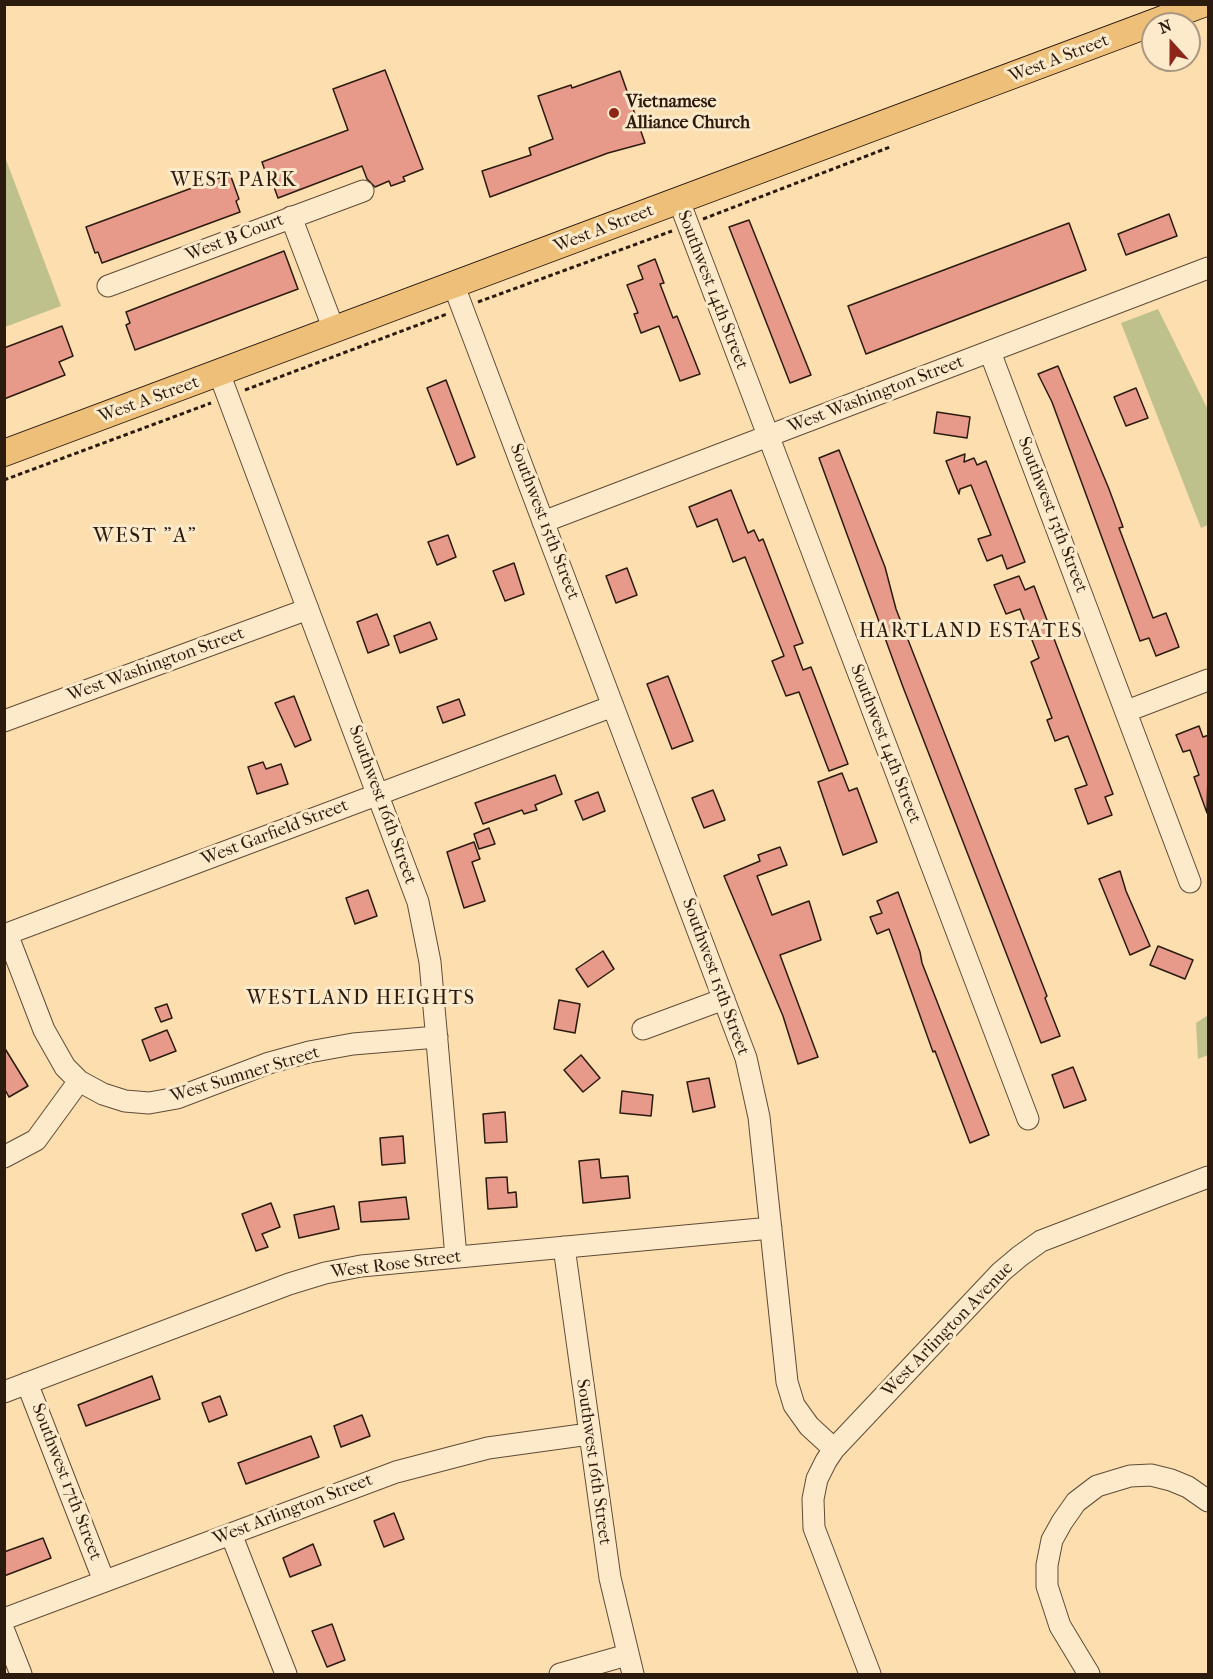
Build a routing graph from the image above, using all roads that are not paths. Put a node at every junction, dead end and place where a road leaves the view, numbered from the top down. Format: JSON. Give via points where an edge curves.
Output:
{"nodes":[{"id":1,"x":1194,"y":8,"type":"edge"},
{"id":2,"x":363,"y":191,"type":"dead end"},
{"id":3,"x":679,"y":201,"type":"junction"},
{"id":4,"x":291,"y":217,"type":"junction"},
{"id":5,"x":1209,"y":268,"type":"edge"},
{"id":6,"x":108,"y":286,"type":"dead end"},
{"id":7,"x":454,"y":286,"type":"junction"},
{"id":8,"x":334,"y":330,"type":"junction"},
{"id":9,"x":990,"y":352,"type":"junction"},
{"id":10,"x":219,"y":373,"type":"junction"},
{"id":11,"x":768,"y":436,"type":"junction"},
{"id":12,"x":4,"y":453,"type":"edge"},
{"id":13,"x":543,"y":522,"type":"junction"},
{"id":14,"x":308,"y":609,"type":"junction"},
{"id":15,"x":1209,"y":680,"type":"edge"},
{"id":16,"x":613,"y":706,"type":"junction"},
{"id":17,"x":1127,"y":711,"type":"junction"},
{"id":18,"x":4,"y":721,"type":"edge"},
{"id":19,"x":379,"y":794,"type":"junction"},
{"id":20,"x":1191,"y":882,"type":"dead end"},
{"id":21,"x":6,"y":934,"type":"edge"},
{"id":22,"x":724,"y":999,"type":"junction"},
{"id":23,"x":643,"y":1029,"type":"dead end"},
{"id":24,"x":437,"y":1037,"type":"junction"},
{"id":25,"x":79,"y":1081,"type":"junction"},
{"id":26,"x":1028,"y":1119,"type":"dead end"},
{"id":27,"x":4,"y":1157,"type":"edge"},
{"id":28,"x":1209,"y":1177,"type":"edge"},
{"id":29,"x":771,"y":1228,"type":"junction"},
{"id":30,"x":564,"y":1247,"type":"junction"},
{"id":31,"x":456,"y":1257,"type":"junction"},
{"id":32,"x":27,"y":1383,"type":"junction"},
{"id":33,"x":4,"y":1392,"type":"edge"},
{"id":34,"x":590,"y":1434,"type":"junction"},
{"id":35,"x":834,"y":1449,"type":"junction"},
{"id":36,"x":1209,"y":1502,"type":"edge"},
{"id":37,"x":231,"y":1534,"type":"junction"},
{"id":38,"x":104,"y":1581,"type":"junction"},
{"id":39,"x":4,"y":1619,"type":"edge"},
{"id":40,"x":4,"y":1631,"type":"edge"},
{"id":41,"x":630,"y":1665,"type":"edge"},
{"id":42,"x":1086,"y":1673,"type":"edge"},
{"id":43,"x":21,"y":1674,"type":"edge"},
{"id":44,"x":285,"y":1674,"type":"edge"},
{"id":45,"x":560,"y":1674,"type":"edge"},
{"id":46,"x":870,"y":1674,"type":"edge"}],
"edges":[{"from":1,"to":3,"type":"main road","name":"West A Street"},
{"from":2,"to":4,"type":"street","name":"West B Court"},
{"from":3,"to":7,"type":"main road","name":"West A Street"},
{"from":3,"to":11,"type":"street","name":"Southwest 14th Street"},
{"from":4,"to":6,"type":"street","name":"West B Court"},
{"from":4,"to":8,"type":"street"},
{"from":5,"to":9,"type":"street","name":"West Washington Street"},
{"from":7,"to":8,"type":"main road","name":"West A Street"},
{"from":7,"to":13,"type":"street","name":"Southwest 15th Street"},
{"from":8,"to":10,"type":"main road","name":"West A Street"},
{"from":9,"to":11,"type":"street","name":"West Washington Street"},
{"from":9,"to":17,"type":"street","name":"Southwest 13th Street"},
{"from":10,"to":12,"type":"main road","name":"West A Street"},
{"from":10,"to":14,"type":"street","name":"Southwest 16th Street"},
{"from":11,"to":13,"type":"street","name":"West Washington Street"},
{"from":11,"to":26,"type":"street","name":"Southwest 14th Street"},
{"from":13,"to":16,"type":"street","name":"Southwest 15th Street"},
{"from":14,"to":18,"type":"street","name":"West Washington Street"},
{"from":14,"to":19,"type":"street","name":"Southwest 16th Street"},
{"from":15,"to":17,"type":"street"},
{"from":16,"to":19,"type":"street","name":"West Garfield Street"},
{"from":16,"to":22,"type":"street","name":"Southwest 15th Street"},
{"from":17,"to":20,"type":"street","name":"Southwest 13th Street"},
{"from":19,"to":21,"type":"street","name":"West Garfield Street"},
{"from":19,"to":24,"type":"street","name":"Southwest 16th Street","via":[[426,932]]},
{"from":21,"to":25,"type":"street","name":"West Sumner Street","via":[[53,1050]]},
{"from":22,"to":23,"type":"street"},
{"from":22,"to":29,"type":"street","name":"Southwest 15th Street","via":[[746,1058],[755,1097]]},
{"from":24,"to":25,"type":"street","name":"West Sumner Street","via":[[309,1052],[177,1098],[148,1103],[103,1094]]},
{"from":24,"to":31,"type":"street","name":"Southwest 16th Street"},
{"from":25,"to":27,"type":"street","via":[[36,1140]]},
{"from":28,"to":35,"type":"street","name":"West Arlington Avenue","via":[[1041,1241],[1020,1256]]},
{"from":29,"to":30,"type":"street","name":"West Rose Street"},
{"from":29,"to":35,"type":"street","name":"Southwest 15th Street","via":[[784,1366],[794,1405],[809,1426]]},
{"from":30,"to":31,"type":"street","name":"West Rose Street"},
{"from":30,"to":34,"type":"street","name":"Southwest 16th Street"},
{"from":31,"to":32,"type":"street","name":"West Rose Street","via":[[361,1266],[307,1279]]},
{"from":32,"to":33,"type":"street","name":"West Rose Street"},
{"from":32,"to":38,"type":"street","name":"Southwest 17th Street"},
{"from":34,"to":37,"type":"street","name":"West Arlington Street","via":[[444,1457]]},
{"from":34,"to":41,"type":"street","name":"Southwest 16th Street","via":[[610,1578]]},
{"from":35,"to":46,"type":"street","via":[[817,1479],[814,1528]]},
{"from":36,"to":42,"type":"street","via":[[1188,1487],[1151,1476],[1130,1476],[1097,1486],[1076,1502],[1052,1540],[1047,1586],[1060,1626]]},
{"from":37,"to":38,"type":"street","name":"West Arlington Street"},
{"from":37,"to":44,"type":"street"},
{"from":38,"to":39,"type":"street","name":"West Arlington Street"},
{"from":40,"to":43,"type":"street"},
{"from":41,"to":45,"type":"street"}]}
